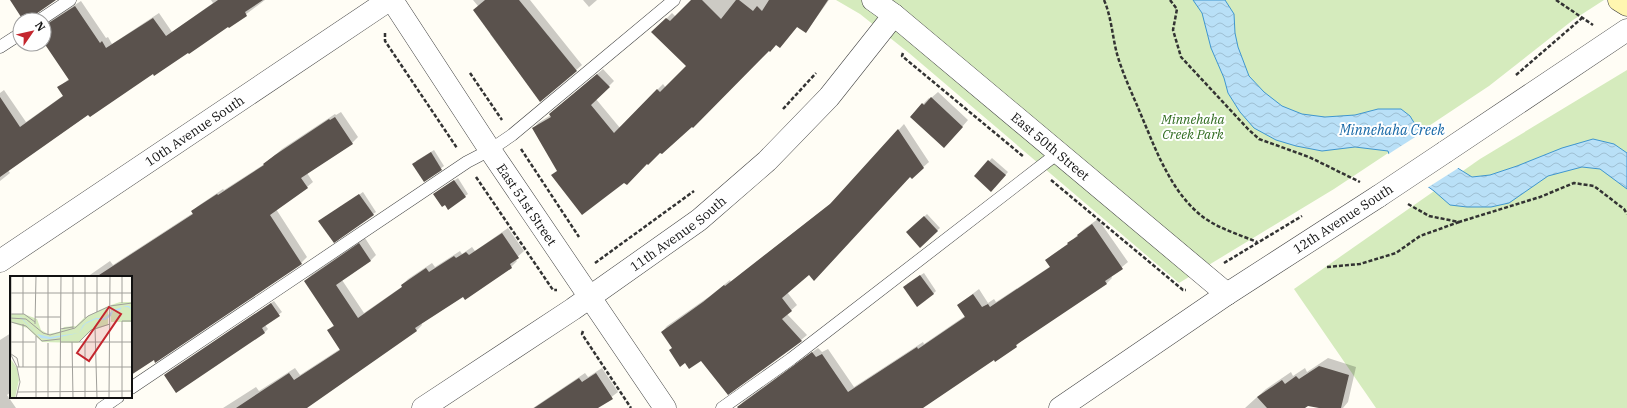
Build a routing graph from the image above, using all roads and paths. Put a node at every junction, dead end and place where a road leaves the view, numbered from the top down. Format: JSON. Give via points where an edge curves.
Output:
{"nodes":[{"id":1,"x":70,"y":0,"type":"edge"},
{"id":2,"x":391,"y":0,"type":"edge"},
{"id":3,"x":674,"y":0,"type":"edge"},
{"id":4,"x":873,"y":0,"type":"edge"},
{"id":5,"x":1104,"y":0,"type":"edge"},
{"id":6,"x":1170,"y":0,"type":"edge"},
{"id":7,"x":1556,"y":0,"type":"edge"},
{"id":8,"x":1619,"y":0,"type":"edge"},
{"id":9,"x":1627,"y":5,"type":"edge"},
{"id":10,"x":52,"y":12,"type":"edge"},
{"id":11,"x":894,"y":15,"type":"junction"},
{"id":12,"x":1582,"y":18,"type":"junction"},
{"id":13,"x":1591,"y":24,"type":"dead end"},
{"id":14,"x":1627,"y":30,"type":"edge"},
{"id":15,"x":12,"y":39,"type":"edge"},
{"id":16,"x":0,"y":47,"type":"edge"},
{"id":17,"x":817,"y":73,"type":"dead end"},
{"id":18,"x":1511,"y":79,"type":"dead end"},
{"id":19,"x":780,"y":111,"type":"dead end"},
{"id":20,"x":490,"y":150,"type":"junction"},
{"id":21,"x":1058,"y":152,"type":"junction"},
{"id":22,"x":700,"y":187,"type":"dead end"},
{"id":23,"x":1373,"y":190,"type":"junction"},
{"id":24,"x":1403,"y":202,"type":"dead end"},
{"id":25,"x":1627,"y":214,"type":"edge"},
{"id":26,"x":1459,"y":222,"type":"junction"},
{"id":27,"x":1289,"y":254,"type":"junction"},
{"id":28,"x":0,"y":262,"type":"edge"},
{"id":29,"x":594,"y":265,"type":"dead end"},
{"id":30,"x":1327,"y":267,"type":"dead end"},
{"id":31,"x":1227,"y":294,"type":"junction"},
{"id":32,"x":589,"y":297,"type":"junction"},
{"id":33,"x":584,"y":326,"type":"dead end"},
{"id":34,"x":132,"y":387,"type":"edge"},
{"id":35,"x":117,"y":398,"type":"edge"},
{"id":36,"x":102,"y":408,"type":"edge"},
{"id":37,"x":423,"y":408,"type":"edge"},
{"id":38,"x":631,"y":408,"type":"edge"},
{"id":39,"x":665,"y":408,"type":"edge"},
{"id":40,"x":722,"y":408,"type":"edge"},
{"id":41,"x":1060,"y":408,"type":"edge"}],
"edges":[{"from":1,"to":10,"type":"lane"},
{"from":2,"to":20,"type":"street","name":"East 51st Street"},
{"from":2,"to":28,"type":"street","name":"10th Avenue South"},
{"from":3,"to":20,"type":"lane","via":[[612,54]]},
{"from":4,"to":11,"type":"street","name":"East 50th Street"},
{"from":5,"to":27,"type":"path","via":[[1116,50],[1130,90],[1157,152],[1182,195],[1198,213],[1217,225]]},
{"from":6,"to":23,"type":"path","via":[[1177,9],[1173,30],[1181,57],[1248,129],[1259,139],[1309,157]]},
{"from":7,"to":12,"type":"path"},
{"from":8,"to":9,"type":"street"},
{"from":11,"to":21,"type":"street","name":"East 50th Street"},
{"from":11,"to":32,"type":"street","name":"11th Avenue South","via":[[829,96],[767,161],[699,220]]},
{"from":12,"to":13,"type":"path"},
{"from":12,"to":18,"type":"path"},
{"from":14,"to":23,"type":"street","name":"12th Avenue South","bridge":true,"via":[[1445,152]]},
{"from":15,"to":16,"type":"lane"},
{"from":17,"to":19,"type":"path"},
{"from":20,"to":32,"type":"street","name":"East 51st Street"},
{"from":20,"to":34,"type":"lane","via":[[467,162]]},
{"from":21,"to":31,"type":"street","name":"East 50th Street"},
{"from":21,"to":40,"type":"lane","via":[[791,359]]},
{"from":22,"to":29,"type":"path","via":[[595,261]]},
{"from":23,"to":27,"type":"street","name":"12th Avenue South"},
{"from":24,"to":26,"type":"path","via":[[1429,216]]},
{"from":25,"to":26,"type":"path","via":[[1594,186],[1574,183],[1540,197]]},
{"from":26,"to":30,"type":"path","via":[[1420,236],[1396,253],[1360,264]]},
{"from":27,"to":31,"type":"street","name":"12th Avenue South"},
{"from":31,"to":41,"type":"street","name":"12th Avenue South"},
{"from":32,"to":37,"type":"street","name":"11th Avenue South"},
{"from":32,"to":39,"type":"street","name":"East 51st Street"},
{"from":33,"to":38,"type":"path","via":[[582,334]]},
{"from":35,"to":36,"type":"lane"}]}
